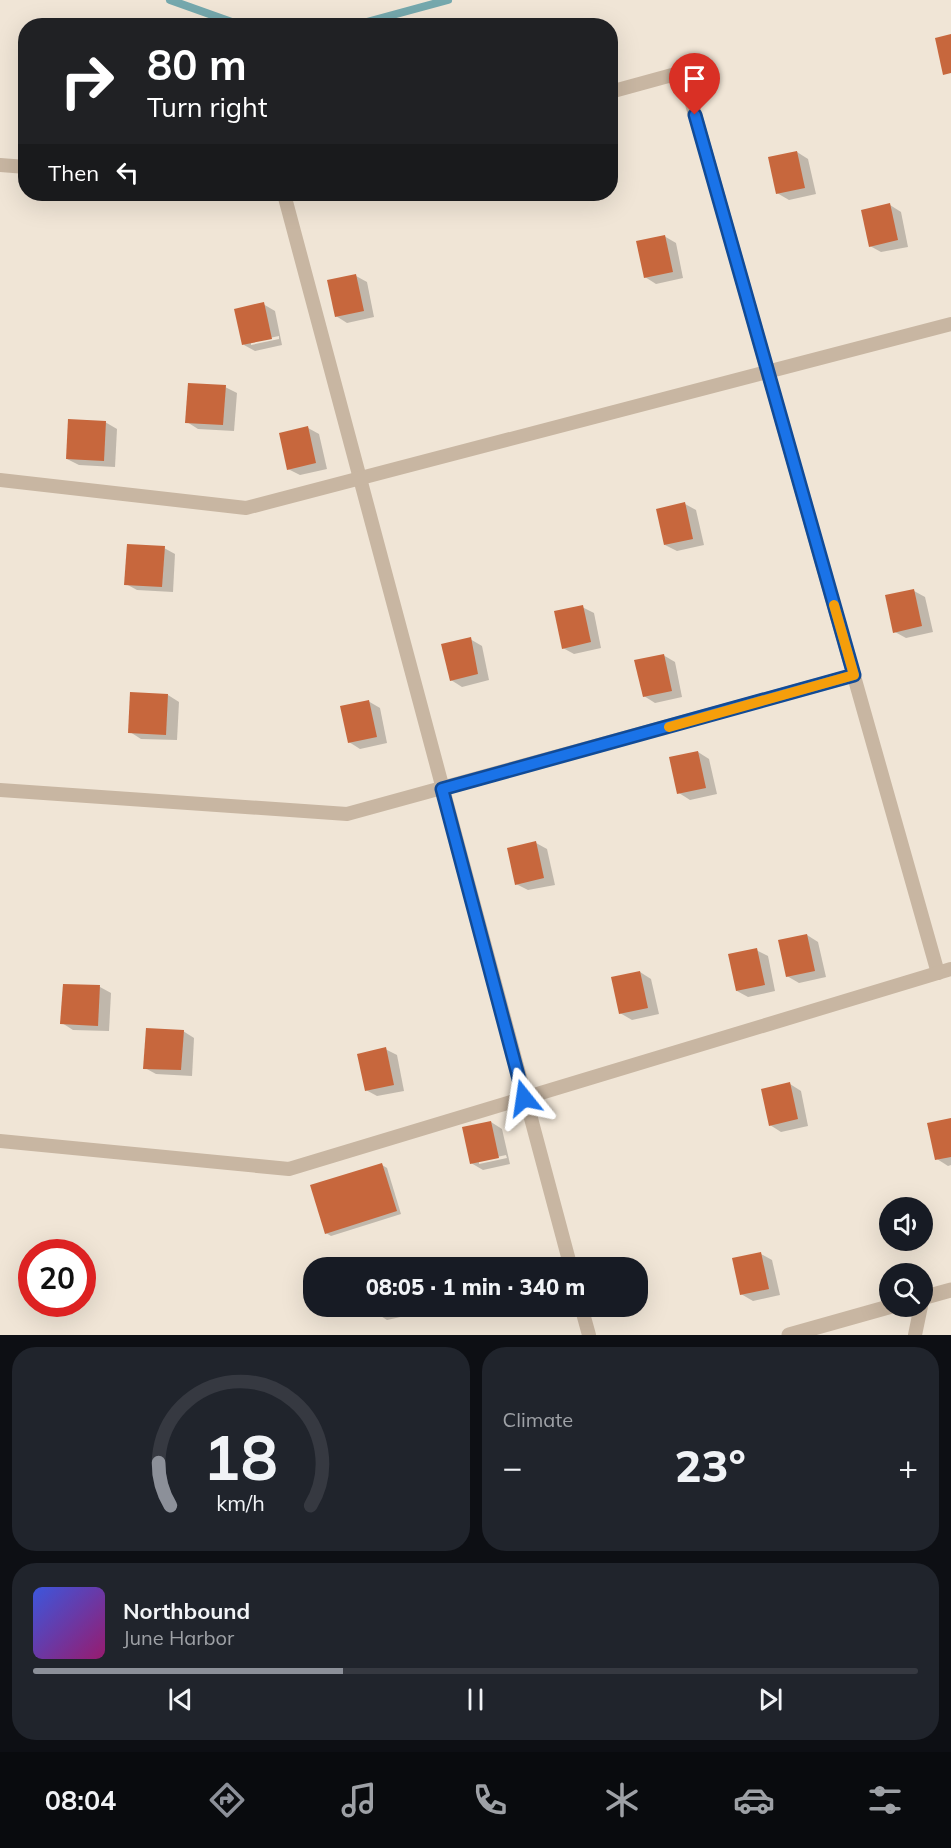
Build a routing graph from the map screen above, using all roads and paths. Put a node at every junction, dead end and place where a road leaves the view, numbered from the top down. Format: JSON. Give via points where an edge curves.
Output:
{"nodes":[{"id":1,"x":618,"y":90,"type":"edge"},
{"id":2,"x":0,"y":165,"type":"edge"},
{"id":3,"x":18,"y":166,"type":"edge"},
{"id":4,"x":286,"y":201,"type":"edge"},
{"id":5,"x":951,"y":324,"type":"edge"},
{"id":6,"x":768,"y":373,"type":"junction"},
{"id":7,"x":359,"y":478,"type":"junction"},
{"id":8,"x":0,"y":480,"type":"edge"},
{"id":9,"x":854,"y":675,"type":"junction"},
{"id":10,"x":442,"y":789,"type":"junction"},
{"id":11,"x":0,"y":790,"type":"edge"},
{"id":12,"x":945,"y":971,"type":"edge"},
{"id":13,"x":524,"y":1098,"type":"junction"},
{"id":14,"x":0,"y":1141,"type":"edge"},
{"id":15,"x":568,"y":1257,"type":"edge"},
{"id":16,"x":951,"y":1290,"type":"edge"},
{"id":17,"x":933,"y":1296,"type":"edge"},
{"id":18,"x":879,"y":1310,"type":"edge"},
{"id":19,"x":584,"y":1317,"type":"edge"},
{"id":20,"x":919,"y":1317,"type":"edge"},
{"id":21,"x":589,"y":1335,"type":"edge"},
{"id":22,"x":789,"y":1335,"type":"edge"},
{"id":23,"x":915,"y":1335,"type":"edge"}],
"edges":[{"from":1,"to":6,"type":"lane","via":[[683,72]]},
{"from":2,"to":3,"type":"lane"},
{"from":4,"to":7,"type":"lane"},
{"from":5,"to":6,"type":"lane"},
{"from":6,"to":7,"type":"lane"},
{"from":6,"to":9,"type":"lane"},
{"from":7,"to":8,"type":"lane","via":[[246,508]]},
{"from":7,"to":10,"type":"lane"},
{"from":9,"to":10,"type":"lane"},
{"from":9,"to":12,"type":"lane"},
{"from":10,"to":11,"type":"lane","via":[[347,814]]},
{"from":10,"to":13,"type":"lane"},
{"from":12,"to":13,"type":"lane"},
{"from":13,"to":14,"type":"lane","via":[[289,1169]]},
{"from":13,"to":15,"type":"lane"},
{"from":16,"to":17,"type":"street"},
{"from":18,"to":22,"type":"street"},
{"from":19,"to":21,"type":"lane"},
{"from":20,"to":23,"type":"lane"}]}
